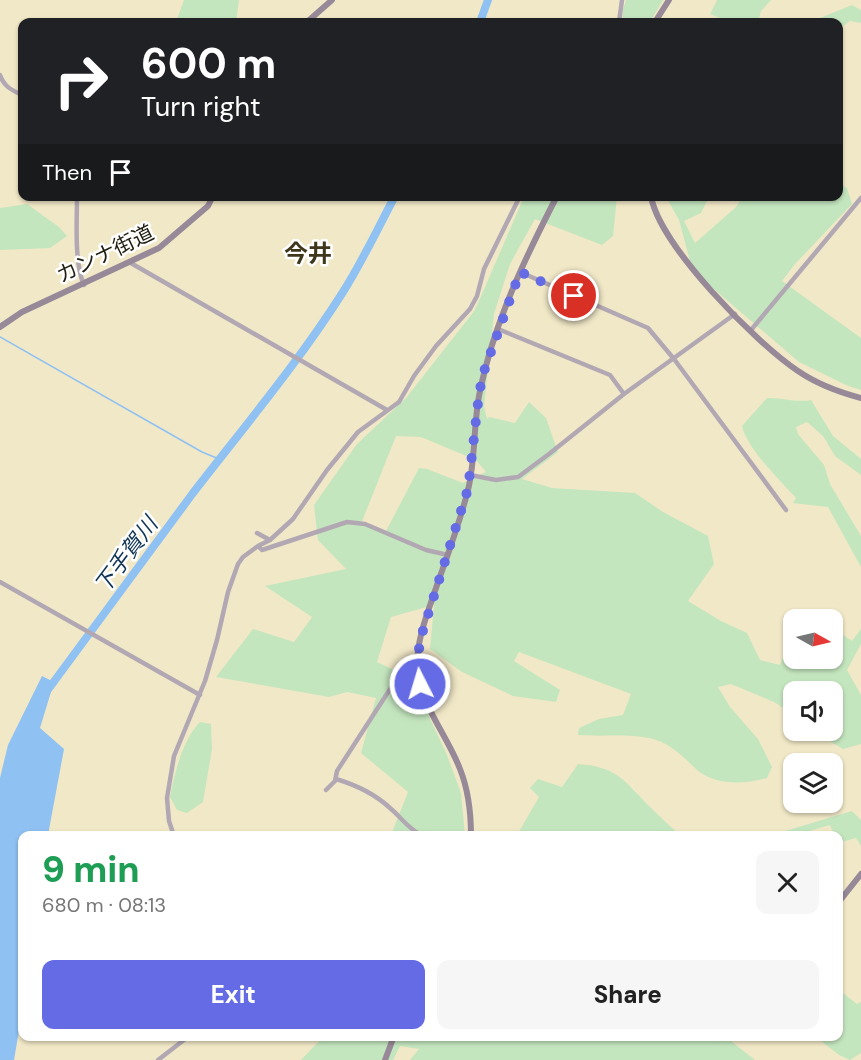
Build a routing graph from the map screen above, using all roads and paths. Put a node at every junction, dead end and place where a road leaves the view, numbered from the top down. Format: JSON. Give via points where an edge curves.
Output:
{"nodes":[{"id":1,"x":332,"y":0,"type":"edge"},
{"id":2,"x":622,"y":0,"type":"edge"},
{"id":3,"x":669,"y":0,"type":"edge"},
{"id":4,"x":312,"y":18,"type":"edge"},
{"id":5,"x":620,"y":18,"type":"edge"},
{"id":6,"x":658,"y":18,"type":"edge"},
{"id":7,"x":0,"y":75,"type":"edge"},
{"id":8,"x":18,"y":93,"type":"edge"},
{"id":9,"x":861,"y":198,"type":"edge"},
{"id":10,"x":77,"y":201,"type":"edge"},
{"id":11,"x":210,"y":201,"type":"edge"},
{"id":12,"x":518,"y":201,"type":"edge"},
{"id":13,"x":554,"y":201,"type":"edge"},
{"id":14,"x":653,"y":201,"type":"edge"},
{"id":15,"x":129,"y":262,"type":"junction"},
{"id":16,"x":520,"y":272,"type":"junction"},
{"id":17,"x":84,"y":285,"type":"junction"},
{"id":18,"x":735,"y":314,"type":"junction"},
{"id":19,"x":0,"y":327,"type":"edge"},
{"id":20,"x":498,"y":329,"type":"junction"},
{"id":21,"x":751,"y":330,"type":"junction"},
{"id":22,"x":674,"y":359,"type":"junction"},
{"id":23,"x":624,"y":394,"type":"junction"},
{"id":24,"x":861,"y":398,"type":"edge"},
{"id":25,"x":387,"y":410,"type":"junction"},
{"id":26,"x":470,"y":475,"type":"junction"},
{"id":27,"x":786,"y":510,"type":"dead end"},
{"id":28,"x":257,"y":533,"type":"dead end"},
{"id":29,"x":270,"y":540,"type":"junction"},
{"id":30,"x":258,"y":546,"type":"junction"},
{"id":31,"x":448,"y":555,"type":"junction"},
{"id":32,"x":0,"y":582,"type":"edge"},
{"id":33,"x":417,"y":661,"type":"junction"},
{"id":34,"x":200,"y":695,"type":"junction"},
{"id":35,"x":336,"y":779,"type":"junction"},
{"id":36,"x":326,"y":790,"type":"dead end"},
{"id":37,"x":173,"y":831,"type":"edge"},
{"id":38,"x":415,"y":831,"type":"edge"},
{"id":39,"x":471,"y":831,"type":"edge"},
{"id":40,"x":861,"y":873,"type":"edge"},
{"id":41,"x":843,"y":896,"type":"edge"},
{"id":42,"x":183,"y":1041,"type":"edge"},
{"id":43,"x":392,"y":1041,"type":"edge"},
{"id":44,"x":158,"y":1060,"type":"edge"},
{"id":45,"x":385,"y":1060,"type":"edge"}],
"edges":[{"from":1,"to":4,"type":"main road"},
{"from":2,"to":5,"type":"street"},
{"from":3,"to":6,"type":"main road"},
{"from":7,"to":8,"type":"street","via":[[9,89]]},
{"from":9,"to":21,"type":"street"},
{"from":10,"to":17,"type":"street","via":[[76,230]]},
{"from":11,"to":15,"type":"main road","name":"カンナ街道","via":[[166,244]]},
{"from":12,"to":25,"type":"street","via":[[484,269],[470,309],[436,346],[399,402]]},
{"from":13,"to":16,"type":"main road"},
{"from":14,"to":18,"type":"main road","via":[[658,218],[690,267]]},
{"from":15,"to":17,"type":"main road","name":"カンナ街道"},
{"from":15,"to":25,"type":"street"},
{"from":16,"to":20,"type":"main road"},
{"from":16,"to":22,"type":"street","via":[[648,328]]},
{"from":17,"to":19,"type":"main road","name":"カンナ街道","via":[[21,312]]},
{"from":18,"to":21,"type":"main road"},
{"from":18,"to":22,"type":"street"},
{"from":20,"to":23,"type":"street","via":[[610,375]]},
{"from":20,"to":26,"type":"main road","via":[[479,394]]},
{"from":21,"to":24,"type":"main road","via":[[799,372],[826,387]]},
{"from":22,"to":23,"type":"street"},
{"from":22,"to":27,"type":"street"},
{"from":23,"to":26,"type":"street","via":[[518,477],[496,480]]},
{"from":25,"to":29,"type":"street","via":[[358,432],[293,519]]},
{"from":26,"to":31,"type":"main road"},
{"from":28,"to":29,"type":"street"},
{"from":29,"to":30,"type":"street"},
{"from":30,"to":31,"type":"street","via":[[262,550],[347,522]]},
{"from":30,"to":34,"type":"street","via":[[243,557],[234,572]]},
{"from":31,"to":33,"type":"main road"},
{"from":32,"to":34,"type":"street"},
{"from":33,"to":35,"type":"street","via":[[409,664],[394,684],[337,771]]},
{"from":33,"to":39,"type":"main road","via":[[423,692],[465,782]]},
{"from":34,"to":37,"type":"street","via":[[178,744],[168,787],[166,808]]},
{"from":35,"to":36,"type":"street"},
{"from":35,"to":38,"type":"street","via":[[365,790]]},
{"from":40,"to":41,"type":"main road"},
{"from":42,"to":44,"type":"street"},
{"from":43,"to":45,"type":"main road"}]}
